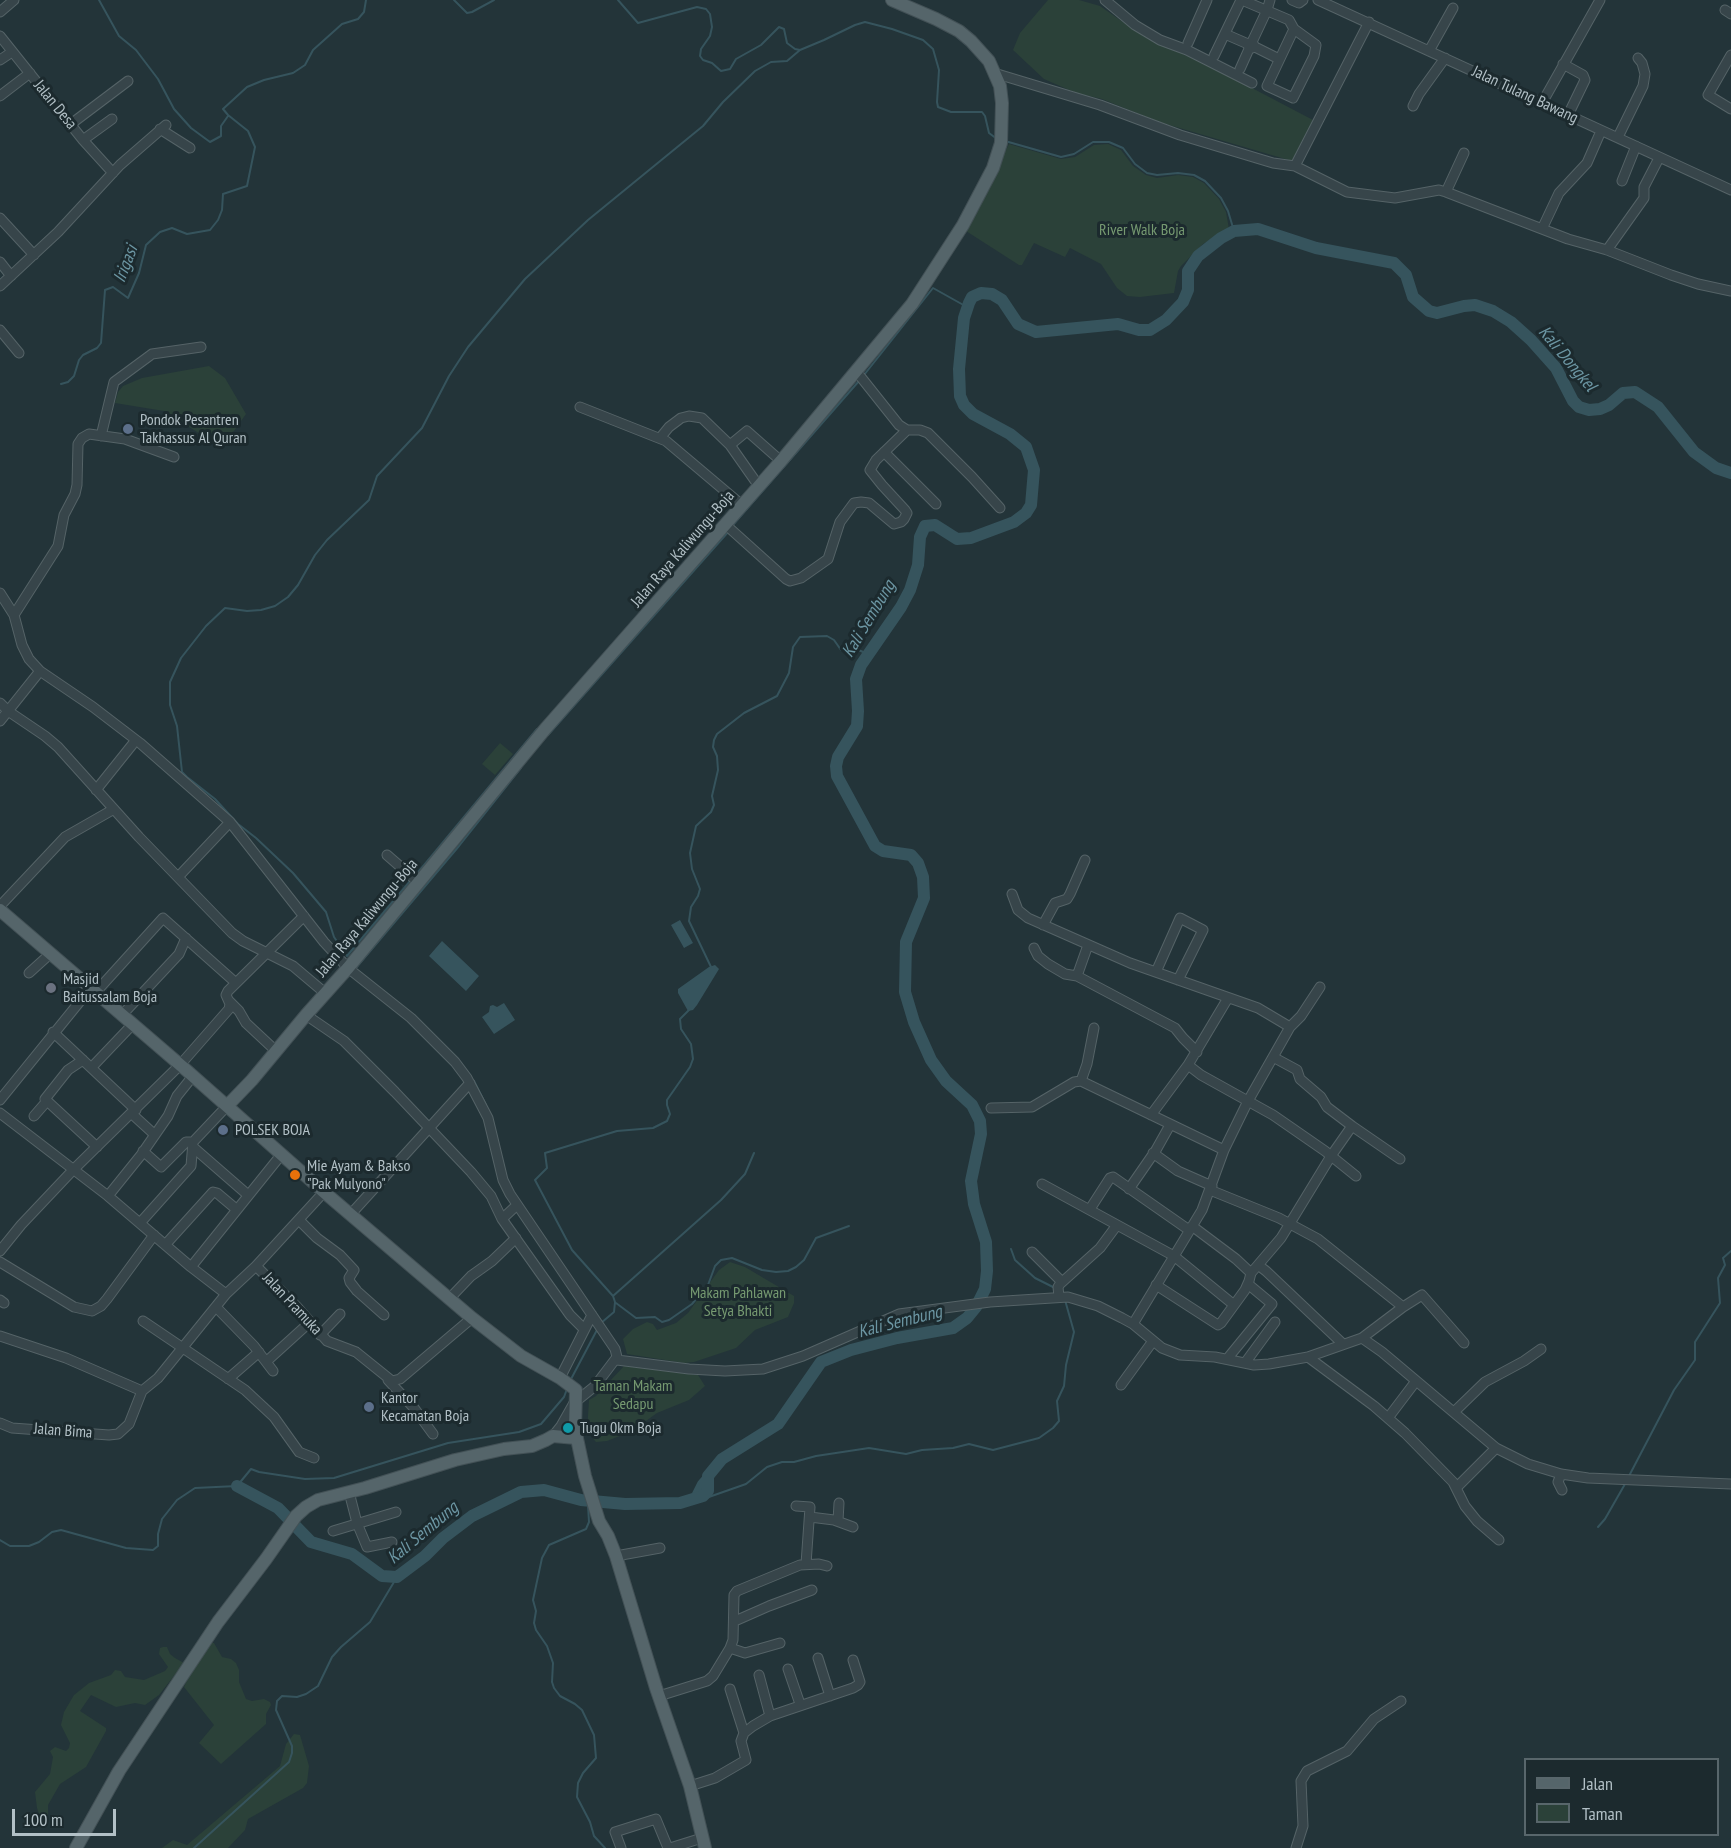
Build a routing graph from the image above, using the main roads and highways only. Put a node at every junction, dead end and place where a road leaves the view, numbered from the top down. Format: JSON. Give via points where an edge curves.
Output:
{"nodes":[{"id":1,"x":892,"y":0,"type":"edge"},
{"id":2,"x":0,"y":908,"type":"edge"},
{"id":3,"x":227,"y":1106,"type":"junction"},
{"id":4,"x":576,"y":1438,"type":"junction"},
{"id":5,"x":703,"y":1843,"type":"edge"},
{"id":6,"x":76,"y":1848,"type":"edge"}],
"edges":[{"from":1,"to":3,"type":"main road","name":"Jalan Raya Kaliwungu-Boja","via":[[959,31],[989,61],[999,86],[1002,139],[993,168],[963,225],[860,377],[780,459],[741,504],[729,528],[546,728],[348,968]]},
{"from":2,"to":3,"type":"main road"},
{"from":3,"to":4,"type":"main road","via":[[472,1318],[521,1356],[572,1386],[576,1390]]},
{"from":4,"to":5,"type":"main road","via":[[690,1786]]},
{"from":4,"to":6,"type":"main road","via":[[552,1436],[531,1446],[455,1460],[318,1500],[296,1516],[218,1622],[144,1733]]}]}
